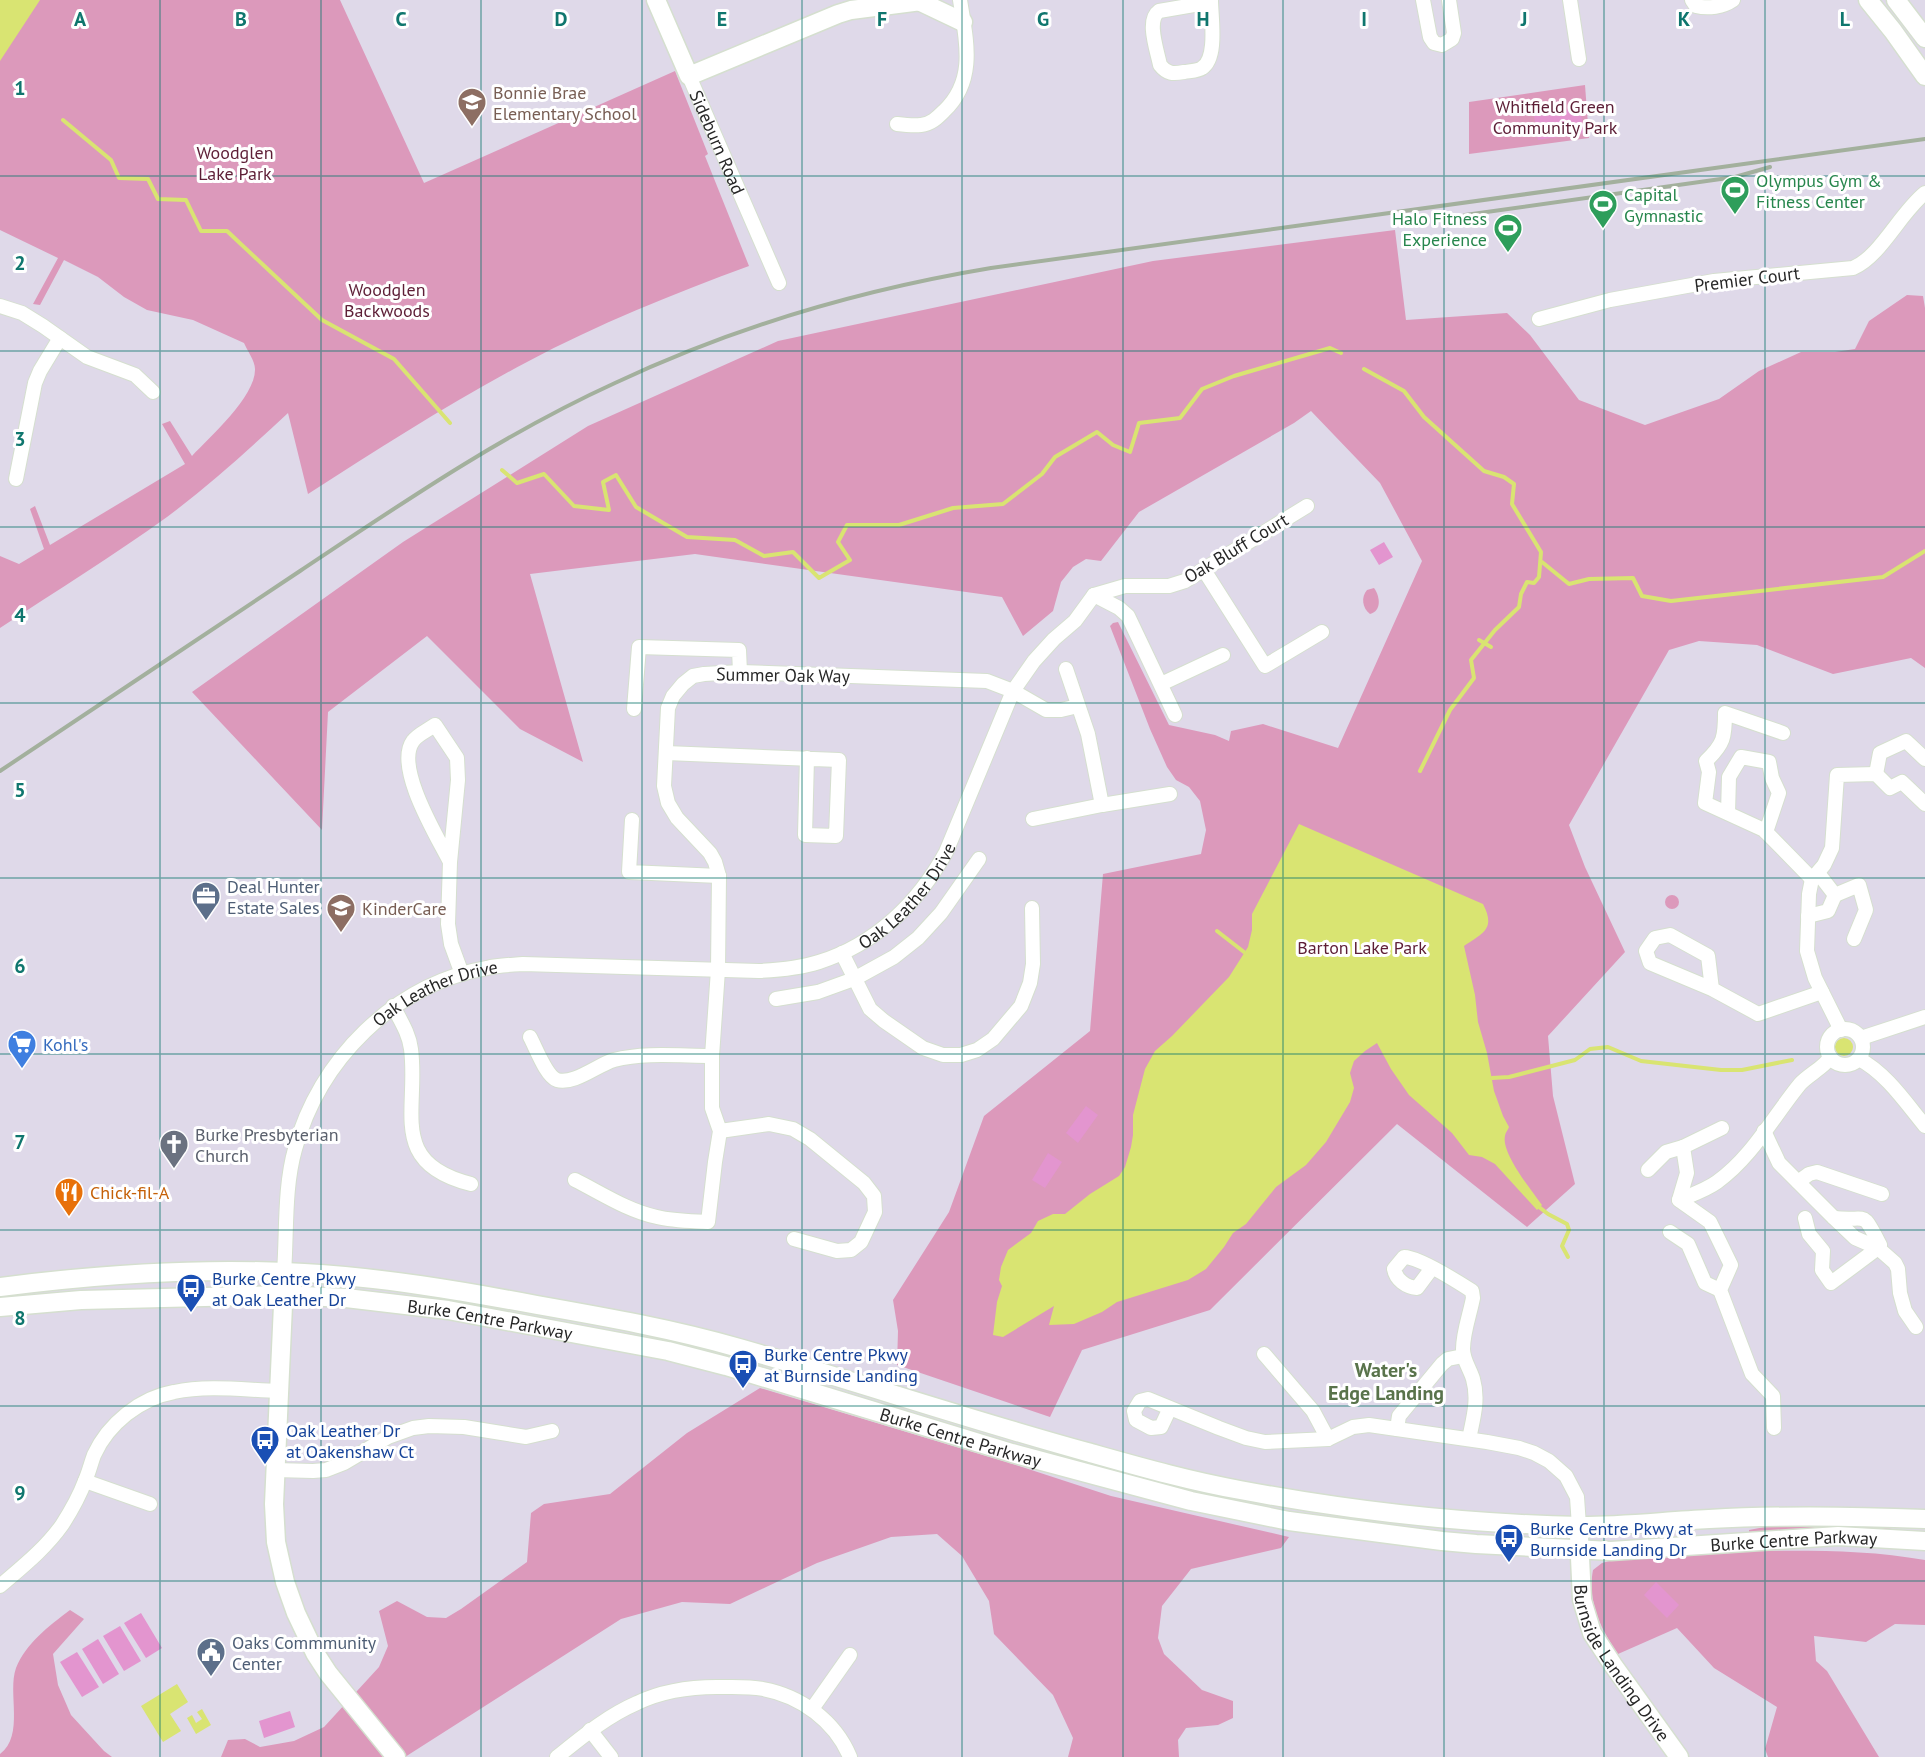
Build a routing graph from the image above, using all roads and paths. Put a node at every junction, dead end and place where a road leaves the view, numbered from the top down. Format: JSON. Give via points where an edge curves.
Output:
{"nodes":[{"id":1,"x":656,"y":0,"type":"edge"},
{"id":2,"x":868,"y":0,"type":"edge"},
{"id":3,"x":960,"y":0,"type":"edge"},
{"id":4,"x":1423,"y":0,"type":"edge"},
{"id":5,"x":1449,"y":0,"type":"edge"},
{"id":6,"x":1570,"y":0,"type":"edge"},
{"id":7,"x":1692,"y":0,"type":"edge"},
{"id":8,"x":1733,"y":0,"type":"edge"},
{"id":9,"x":1868,"y":0,"type":"edge"},
{"id":10,"x":1896,"y":0,"type":"edge"},
{"id":11,"x":925,"y":1,"type":"edge"},
{"id":12,"x":1211,"y":1,"type":"edge"},
{"id":13,"x":852,"y":10,"type":"junction"},
{"id":14,"x":963,"y":22,"type":"junction"},
{"id":15,"x":1925,"y":38,"type":"edge"},
{"id":16,"x":1579,"y":59,"type":"dead end"},
{"id":17,"x":689,"y":76,"type":"junction"},
{"id":18,"x":1925,"y":76,"type":"edge"},
{"id":19,"x":897,"y":124,"type":"dead end"},
{"id":20,"x":1925,"y":193,"type":"edge"},
{"id":21,"x":779,"y":283,"type":"dead end"},
{"id":22,"x":0,"y":306,"type":"edge"},
{"id":23,"x":1539,"y":319,"type":"dead end"},
{"id":24,"x":60,"y":338,"type":"junction"},
{"id":25,"x":153,"y":393,"type":"dead end"},
{"id":26,"x":16,"y":479,"type":"dead end"},
{"id":27,"x":1307,"y":506,"type":"dead end"},
{"id":28,"x":1204,"y":570,"type":"junction"},
{"id":29,"x":1094,"y":595,"type":"junction"},
{"id":30,"x":1322,"y":632,"type":"dead end"},
{"id":31,"x":1223,"y":655,"type":"dead end"},
{"id":32,"x":1066,"y":669,"type":"dead end"},
{"id":33,"x":740,"y":672,"type":"junction"},
{"id":34,"x":1161,"y":684,"type":"junction"},
{"id":35,"x":1013,"y":691,"type":"junction"},
{"id":36,"x":1078,"y":706,"type":"junction"},
{"id":37,"x":634,"y":709,"type":"dead end"},
{"id":38,"x":1175,"y":715,"type":"dead end"},
{"id":39,"x":1783,"y":733,"type":"dead end"},
{"id":40,"x":666,"y":753,"type":"junction"},
{"id":41,"x":807,"y":758,"type":"junction"},
{"id":42,"x":1925,"y":759,"type":"edge"},
{"id":43,"x":1876,"y":774,"type":"junction"},
{"id":44,"x":1170,"y":794,"type":"dead end"},
{"id":45,"x":1925,"y":804,"type":"edge"},
{"id":46,"x":1102,"y":805,"type":"junction"},
{"id":47,"x":1728,"y":813,"type":"junction"},
{"id":48,"x":1033,"y":819,"type":"dead end"},
{"id":49,"x":632,"y":820,"type":"dead end"},
{"id":50,"x":1766,"y":832,"type":"junction"},
{"id":51,"x":979,"y":859,"type":"dead end"},
{"id":52,"x":450,"y":862,"type":"junction"},
{"id":53,"x":719,"y":876,"type":"junction"},
{"id":54,"x":1815,"y":876,"type":"junction"},
{"id":55,"x":1835,"y":895,"type":"junction"},
{"id":56,"x":1032,"y":908,"type":"dead end"},
{"id":57,"x":1808,"y":916,"type":"junction"},
{"id":58,"x":1854,"y":939,"type":"dead end"},
{"id":59,"x":842,"y":953,"type":"junction"},
{"id":60,"x":718,"y":970,"type":"junction"},
{"id":61,"x":462,"y":974,"type":"junction"},
{"id":62,"x":854,"y":979,"type":"junction"},
{"id":63,"x":1712,"y":989,"type":"junction"},
{"id":64,"x":1822,"y":992,"type":"junction"},
{"id":65,"x":776,"y":999,"type":"dead end"},
{"id":66,"x":393,"y":1006,"type":"junction"},
{"id":67,"x":1925,"y":1017,"type":"edge"},
{"id":68,"x":1841,"y":1030,"type":"junction"},
{"id":69,"x":530,"y":1037,"type":"dead end"},
{"id":70,"x":1861,"y":1038,"type":"junction"},
{"id":71,"x":712,"y":1056,"type":"junction"},
{"id":72,"x":1830,"y":1057,"type":"junction"},
{"id":73,"x":1859,"y":1059,"type":"junction"},
{"id":74,"x":1925,"y":1126,"type":"edge"},
{"id":75,"x":1722,"y":1128,"type":"dead end"},
{"id":76,"x":720,"y":1131,"type":"junction"},
{"id":77,"x":1764,"y":1131,"type":"junction"},
{"id":78,"x":1683,"y":1147,"type":"junction"},
{"id":79,"x":1648,"y":1170,"type":"dead end"},
{"id":80,"x":575,"y":1180,"type":"dead end"},
{"id":81,"x":1798,"y":1182,"type":"junction"},
{"id":82,"x":471,"y":1184,"type":"dead end"},
{"id":83,"x":1882,"y":1194,"type":"dead end"},
{"id":84,"x":1679,"y":1200,"type":"junction"},
{"id":85,"x":1805,"y":1218,"type":"dead end"},
{"id":86,"x":1834,"y":1218,"type":"junction"},
{"id":87,"x":1670,"y":1232,"type":"dead end"},
{"id":88,"x":794,"y":1239,"type":"dead end"},
{"id":89,"x":1878,"y":1248,"type":"junction"},
{"id":90,"x":1432,"y":1268,"type":"dead end"},
{"id":91,"x":284,"y":1272,"type":"junction"},
{"id":92,"x":0,"y":1287,"type":"edge"},
{"id":93,"x":1720,"y":1290,"type":"junction"},
{"id":94,"x":283,"y":1295,"type":"junction"},
{"id":95,"x":0,"y":1307,"type":"edge"},
{"id":96,"x":1916,"y":1327,"type":"dead end"},
{"id":97,"x":1264,"y":1354,"type":"dead end"},
{"id":98,"x":1463,"y":1356,"type":"junction"},
{"id":99,"x":278,"y":1391,"type":"junction"},
{"id":100,"x":1170,"y":1408,"type":"dead end"},
{"id":101,"x":1774,"y":1428,"type":"dead end"},
{"id":102,"x":1397,"y":1429,"type":"junction"},
{"id":103,"x":552,"y":1431,"type":"dead end"},
{"id":104,"x":1328,"y":1439,"type":"junction"},
{"id":105,"x":1468,"y":1439,"type":"junction"},
{"id":106,"x":275,"y":1470,"type":"junction"},
{"id":107,"x":85,"y":1481,"type":"junction"},
{"id":108,"x":150,"y":1504,"type":"dead end"},
{"id":109,"x":1925,"y":1519,"type":"edge"},
{"id":110,"x":1579,"y":1526,"type":"junction"},
{"id":111,"x":1925,"y":1541,"type":"edge"},
{"id":112,"x":1578,"y":1548,"type":"junction"},
{"id":113,"x":0,"y":1586,"type":"edge"},
{"id":114,"x":850,"y":1655,"type":"dead end"},
{"id":115,"x":812,"y":1709,"type":"junction"},
{"id":116,"x":590,"y":1730,"type":"junction"},
{"id":117,"x":396,"y":1757,"type":"edge"},
{"id":118,"x":557,"y":1757,"type":"edge"},
{"id":119,"x":611,"y":1757,"type":"edge"},
{"id":120,"x":850,"y":1757,"type":"edge"},
{"id":121,"x":1679,"y":1757,"type":"edge"}],
"edges":[{"from":1,"to":17,"type":"main road","name":"Sideburn Road"},
{"from":2,"to":13,"type":"main road"},
{"from":3,"to":14,"type":"street"},
{"from":4,"to":5,"type":"street","via":[[1430,37],[1442,45],[1454,33]]},
{"from":6,"to":16,"type":"street"},
{"from":7,"to":8,"type":"street","via":[[1696,6],[1705,8]]},
{"from":9,"to":18,"type":"main road"},
{"from":10,"to":15,"type":"main road"},
{"from":11,"to":13,"type":"main road"},
{"from":11,"to":14,"type":"main road"},
{"from":12,"to":12,"type":"street","via":[[1154,14],[1152,22],[1164,70],[1173,74],[1202,69],[1209,62]]},
{"from":13,"to":17,"type":"main road"},
{"from":14,"to":19,"type":"street","via":[[966,75],[959,93],[931,122]]},
{"from":17,"to":21,"type":"street","name":"Sideburn Road"},
{"from":20,"to":23,"type":"street","name":"Premier Court","via":[[1873,253],[1852,268],[1714,281],[1610,300]]},
{"from":22,"to":24,"type":"street","via":[[21,313]]},
{"from":24,"to":25,"type":"street","via":[[94,360],[127,370]]},
{"from":24,"to":26,"type":"street","via":[[35,383]]},
{"from":27,"to":28,"type":"street","name":"Oak Bluff Court"},
{"from":28,"to":29,"type":"street","name":"Oak Bluff Court","via":[[1169,586],[1125,586]]},
{"from":28,"to":30,"type":"street","via":[[1265,666]]},
{"from":29,"to":34,"type":"street","via":[[1128,616]]},
{"from":29,"to":35,"type":"street","name":"Oak Leather Drive","via":[[1075,621],[1034,661]]},
{"from":31,"to":34,"type":"street"},
{"from":32,"to":36,"type":"street"},
{"from":33,"to":35,"type":"street","name":"Summer Oak Way","via":[[987,681]]},
{"from":33,"to":37,"type":"street","via":[[739,650],[639,647]]},
{"from":33,"to":40,"type":"street","name":"Summer Oak Way","via":[[693,676],[683,684],[668,708]]},
{"from":34,"to":38,"type":"street"},
{"from":35,"to":36,"type":"street","name":"Summer Oak Way","via":[[1046,710]]},
{"from":35,"to":59,"type":"street","name":"Oak Leather Drive","via":[[937,870],[905,911],[864,942]]},
{"from":36,"to":46,"type":"street","via":[[1088,734]]},
{"from":39,"to":47,"type":"street","via":[[1725,713],[1725,734],[1706,761],[1709,772],[1705,803]]},
{"from":40,"to":41,"type":"street"},
{"from":40,"to":53,"type":"street","name":"Summer Oak Way","via":[[664,786],[668,803],[710,853]]},
{"from":41,"to":41,"type":"street","via":[[838,760],[836,836],[805,835]]},
{"from":42,"to":43,"type":"street","via":[[1906,741],[1880,753]]},
{"from":43,"to":45,"type":"street","via":[[1890,788],[1902,782]]},
{"from":43,"to":54,"type":"street","via":[[1837,776],[1832,849]]},
{"from":44,"to":46,"type":"street"},
{"from":46,"to":48,"type":"street"},
{"from":47,"to":50,"type":"street"},
{"from":47,"to":50,"type":"street","via":[[1729,777],[1741,757],[1769,762],[1779,793]]},
{"from":49,"to":53,"type":"street","via":[[629,872]]},
{"from":50,"to":54,"type":"street"},
{"from":51,"to":62,"type":"street","via":[[918,938],[894,957]]},
{"from":52,"to":52,"type":"street","via":[[457,758],[435,725],[413,740],[408,758],[416,797]]},
{"from":52,"to":61,"type":"street","via":[[448,924]]},
{"from":53,"to":60,"type":"street","name":"Summer Oak Way"},
{"from":54,"to":55,"type":"street"},
{"from":54,"to":57,"type":"street"},
{"from":55,"to":57,"type":"street","via":[[1827,911]]},
{"from":55,"to":58,"type":"street","via":[[1859,885],[1866,910]]},
{"from":56,"to":62,"type":"street","via":[[1030,983],[1021,1006],[993,1039],[977,1050],[943,1055],[923,1048],[870,1009]]},
{"from":57,"to":64,"type":"street","via":[[1807,951]]},
{"from":59,"to":60,"type":"street","name":"Oak Leather Drive","via":[[818,963],[782,969]]},
{"from":59,"to":62,"type":"street"},
{"from":60,"to":61,"type":"street","name":"Oak Leather Drive","via":[[523,964]]},
{"from":60,"to":71,"type":"street","name":"Summer Oak Way"},
{"from":61,"to":66,"type":"street","name":"Oak Leather Drive","via":[[428,986]]},
{"from":62,"to":65,"type":"street","via":[[818,992]]},
{"from":63,"to":63,"type":"street","via":[[1708,956],[1670,935],[1656,938],[1646,951],[1650,963]]},
{"from":63,"to":64,"type":"street","via":[[1758,1014]]},
{"from":64,"to":68,"type":"street"},
{"from":66,"to":82,"type":"street","via":[[409,1036],[410,1120],[414,1140],[423,1158],[436,1169]]},
{"from":66,"to":91,"type":"street","name":"Oak Leather Drive","via":[[359,1036],[342,1058],[318,1092],[302,1127],[289,1182]]},
{"from":67,"to":70,"type":"street"},
{"from":68,"to":70,"type":"street","via":[[1853,1031]]},
{"from":68,"to":72,"type":"street","via":[[1828,1042]]},
{"from":69,"to":71,"type":"street","via":[[548,1073],[565,1081],[613,1060]]},
{"from":70,"to":73,"type":"street","via":[[1863,1049]]},
{"from":71,"to":76,"type":"street","name":"Summer Oak Way","via":[[712,1108]]},
{"from":72,"to":73,"type":"street","via":[[1844,1065]]},
{"from":72,"to":77,"type":"street","via":[[1802,1082]]},
{"from":73,"to":74,"type":"street","via":[[1870,1064]]},
{"from":75,"to":78,"type":"street"},
{"from":76,"to":80,"type":"street","via":[[708,1222],[655,1217]]},
{"from":76,"to":88,"type":"street","via":[[769,1124],[793,1129],[864,1183],[874,1196],[875,1212],[861,1242],[851,1250],[837,1251]]},
{"from":77,"to":81,"type":"street","via":[[1779,1163]]},
{"from":77,"to":84,"type":"street","via":[[1729,1173]]},
{"from":78,"to":79,"type":"street","via":[[1666,1152]]},
{"from":78,"to":84,"type":"street","via":[[1687,1173]]},
{"from":81,"to":83,"type":"street","via":[[1817,1172]]},
{"from":81,"to":86,"type":"street"},
{"from":84,"to":93,"type":"street","via":[[1710,1222],[1731,1265]]},
{"from":85,"to":89,"type":"street","via":[[1809,1234],[1823,1251],[1822,1270],[1831,1283]]},
{"from":86,"to":89,"type":"street","via":[[1855,1238]]},
{"from":86,"to":89,"type":"street","via":[[1861,1217],[1867,1221]]},
{"from":87,"to":93,"type":"street","via":[[1688,1244],[1705,1282]]},
{"from":89,"to":96,"type":"street","via":[[1898,1269],[1905,1311]]},
{"from":90,"to":98,"type":"street","via":[[1472,1291]]},
{"from":91,"to":92,"type":"main road","name":"Burke Centre Parkway","via":[[128,1274]]},
{"from":91,"to":94,"type":"main road","name":"Oak Leather Drive"},
{"from":91,"to":110,"type":"main road","name":"Burke Centre Parkway","via":[[470,1293],[665,1329],[1034,1437],[1235,1489],[1433,1517]]},
{"from":93,"to":101,"type":"street","via":[[1752,1374],[1773,1396]]},
{"from":94,"to":95,"type":"main road","name":"Burke Centre Parkway","via":[[131,1298]]},
{"from":94,"to":99,"type":"main road","name":"Oak Leather Drive"},
{"from":94,"to":112,"type":"main road","name":"Burke Centre Parkway","via":[[448,1310],[668,1351],[1095,1476],[1235,1511],[1299,1523],[1476,1544]]},
{"from":97,"to":104,"type":"street","via":[[1313,1411]]},
{"from":98,"to":102,"type":"street","via":[[1442,1364],[1399,1416]]},
{"from":98,"to":105,"type":"street","via":[[1476,1394]]},
{"from":99,"to":106,"type":"main road","name":"Oak Leather Drive"},
{"from":99,"to":107,"type":"street","via":[[197,1389],[151,1399],[127,1414],[109,1432],[94,1455]]},
{"from":100,"to":104,"type":"street","via":[[1265,1442]]},
{"from":102,"to":104,"type":"street","via":[[1363,1425]]},
{"from":102,"to":105,"type":"street"},
{"from":103,"to":106,"type":"street","via":[[526,1437],[464,1427],[413,1428],[326,1470]]},
{"from":105,"to":110,"type":"street","via":[[1519,1448],[1558,1467],[1577,1497]]},
{"from":106,"to":117,"type":"main road","name":"Oak Leather Drive","via":[[276,1542],[296,1613],[328,1672]]},
{"from":107,"to":108,"type":"street"},
{"from":107,"to":113,"type":"street","via":[[61,1527]]},
{"from":109,"to":110,"type":"main road","name":"Burke Centre Parkway","via":[[1794,1517]]},
{"from":110,"to":112,"type":"main road","name":"Burnside Landing Drive"},
{"from":111,"to":112,"type":"main road","name":"Burke Centre Parkway","via":[[1838,1536],[1611,1551]]},
{"from":112,"to":121,"type":"main road","name":"Burnside Landing Drive","via":[[1581,1600],[1592,1633]]},
{"from":114,"to":115,"type":"street"},
{"from":115,"to":116,"type":"street","via":[[764,1689],[697,1687],[638,1702]]},
{"from":115,"to":120,"type":"street","via":[[838,1736]]},
{"from":116,"to":118,"type":"street"},
{"from":116,"to":119,"type":"street"}]}
